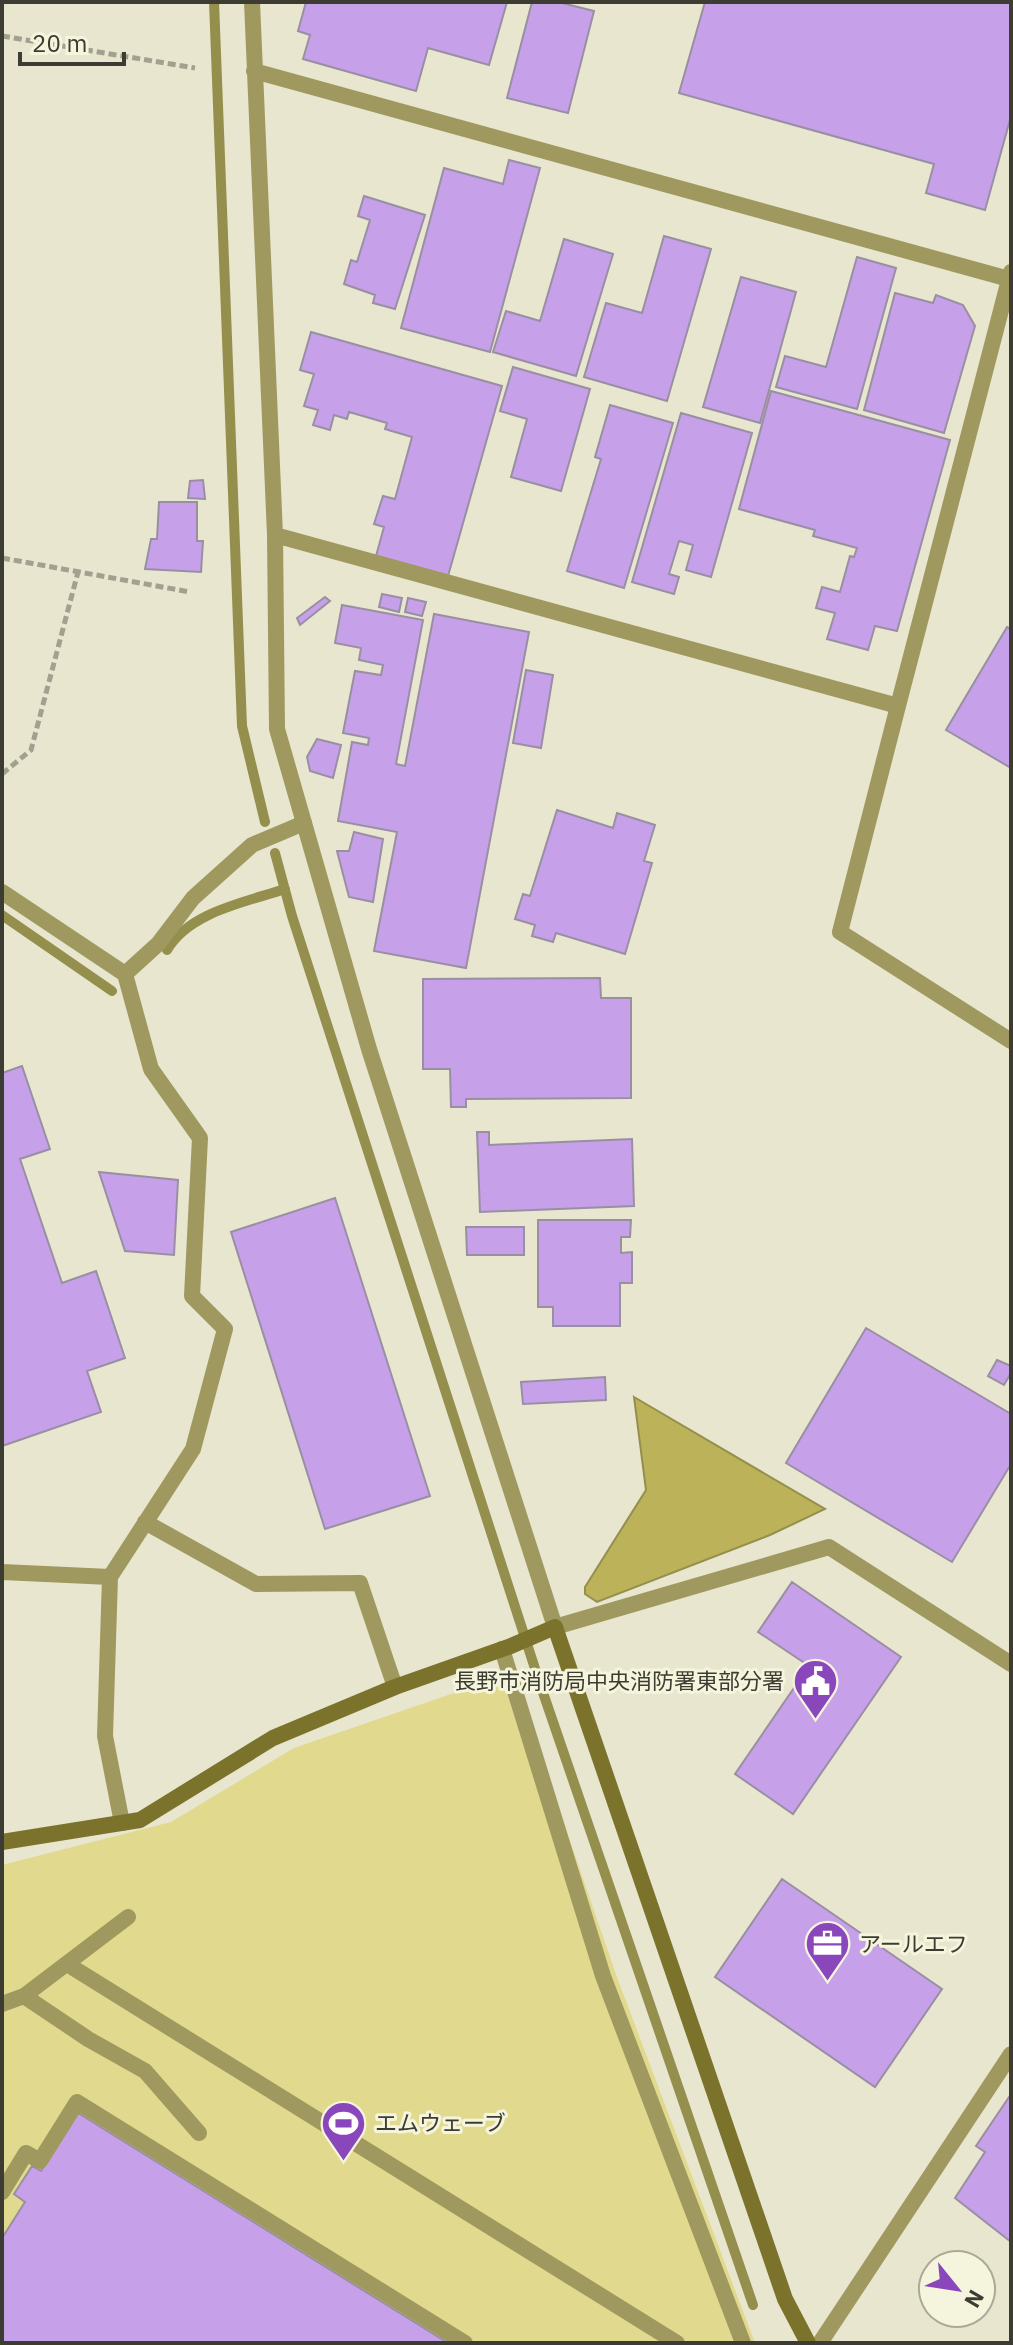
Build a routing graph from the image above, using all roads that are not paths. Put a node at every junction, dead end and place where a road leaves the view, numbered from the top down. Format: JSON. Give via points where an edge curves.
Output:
{"nodes":[{"id":1,"x":252,"y":2,"type":"edge"},
{"id":2,"x":254,"y":71,"type":"junction"},
{"id":3,"x":1010,"y":276,"type":"edge"},
{"id":4,"x":275,"y":535,"type":"junction"},
{"id":5,"x":898,"y":706,"type":"junction"},
{"id":6,"x":304,"y":823,"type":"junction"},
{"id":7,"x":2,"y":892,"type":"edge"},
{"id":8,"x":125,"y":974,"type":"junction"},
{"id":9,"x":1011,"y":1041,"type":"edge"},
{"id":10,"x":145,"y":1522,"type":"junction"},
{"id":11,"x":2,"y":1572,"type":"edge"},
{"id":12,"x":110,"y":1577,"type":"junction"},
{"id":13,"x":549,"y":1630,"type":"junction"},
{"id":14,"x":506,"y":1647,"type":"junction"},
{"id":15,"x":1011,"y":1664,"type":"edge"},
{"id":16,"x":395,"y":1687,"type":"junction"},
{"id":17,"x":122,"y":1823,"type":"junction"},
{"id":18,"x":2,"y":1842,"type":"edge"},
{"id":19,"x":128,"y":1917,"type":"dead end"},
{"id":20,"x":67,"y":1964,"type":"junction"},
{"id":21,"x":24,"y":1996,"type":"junction"},
{"id":22,"x":2,"y":2004,"type":"edge"},
{"id":23,"x":1011,"y":2054,"type":"edge"},
{"id":24,"x":199,"y":2133,"type":"dead end"},
{"id":25,"x":2,"y":2192,"type":"edge"},
{"id":26,"x":465,"y":2343,"type":"edge"},
{"id":27,"x":677,"y":2343,"type":"edge"},
{"id":28,"x":743,"y":2343,"type":"edge"},
{"id":29,"x":808,"y":2343,"type":"edge"},
{"id":30,"x":820,"y":2343,"type":"edge"}],
"edges":[{"from":1,"to":2,"type":"street"},
{"from":2,"to":3,"type":"street"},
{"from":2,"to":4,"type":"street"},
{"from":3,"to":5,"type":"street"},
{"from":4,"to":5,"type":"street"},
{"from":4,"to":6,"type":"street","via":[[277,729]]},
{"from":5,"to":9,"type":"street","via":[[840,932]]},
{"from":6,"to":8,"type":"street","via":[[252,845],[193,898],[158,944]]},
{"from":6,"to":13,"type":"street"},
{"from":7,"to":8,"type":"street"},
{"from":8,"to":10,"type":"street","via":[[151,1069],[200,1138],[192,1296],[225,1329],[193,1449]]},
{"from":10,"to":12,"type":"street"},
{"from":10,"to":16,"type":"street","via":[[256,1584],[360,1583]]},
{"from":11,"to":12,"type":"street"},
{"from":12,"to":17,"type":"street","via":[[105,1736]]},
{"from":13,"to":14,"type":"street"},
{"from":13,"to":15,"type":"street","via":[[829,1547]]},
{"from":13,"to":29,"type":"street","via":[[785,2299]]},
{"from":14,"to":16,"type":"street"},
{"from":14,"to":28,"type":"street","via":[[603,1976]]},
{"from":16,"to":17,"type":"street","via":[[273,1738],[140,1820]]},
{"from":17,"to":18,"type":"street"},
{"from":19,"to":20,"type":"street"},
{"from":20,"to":21,"type":"street"},
{"from":20,"to":27,"type":"street"},
{"from":21,"to":22,"type":"street"},
{"from":21,"to":24,"type":"street","via":[[145,2071]]},
{"from":23,"to":30,"type":"street"},
{"from":25,"to":26,"type":"street","via":[[26,2153],[40,2161],[77,2102]]}]}
